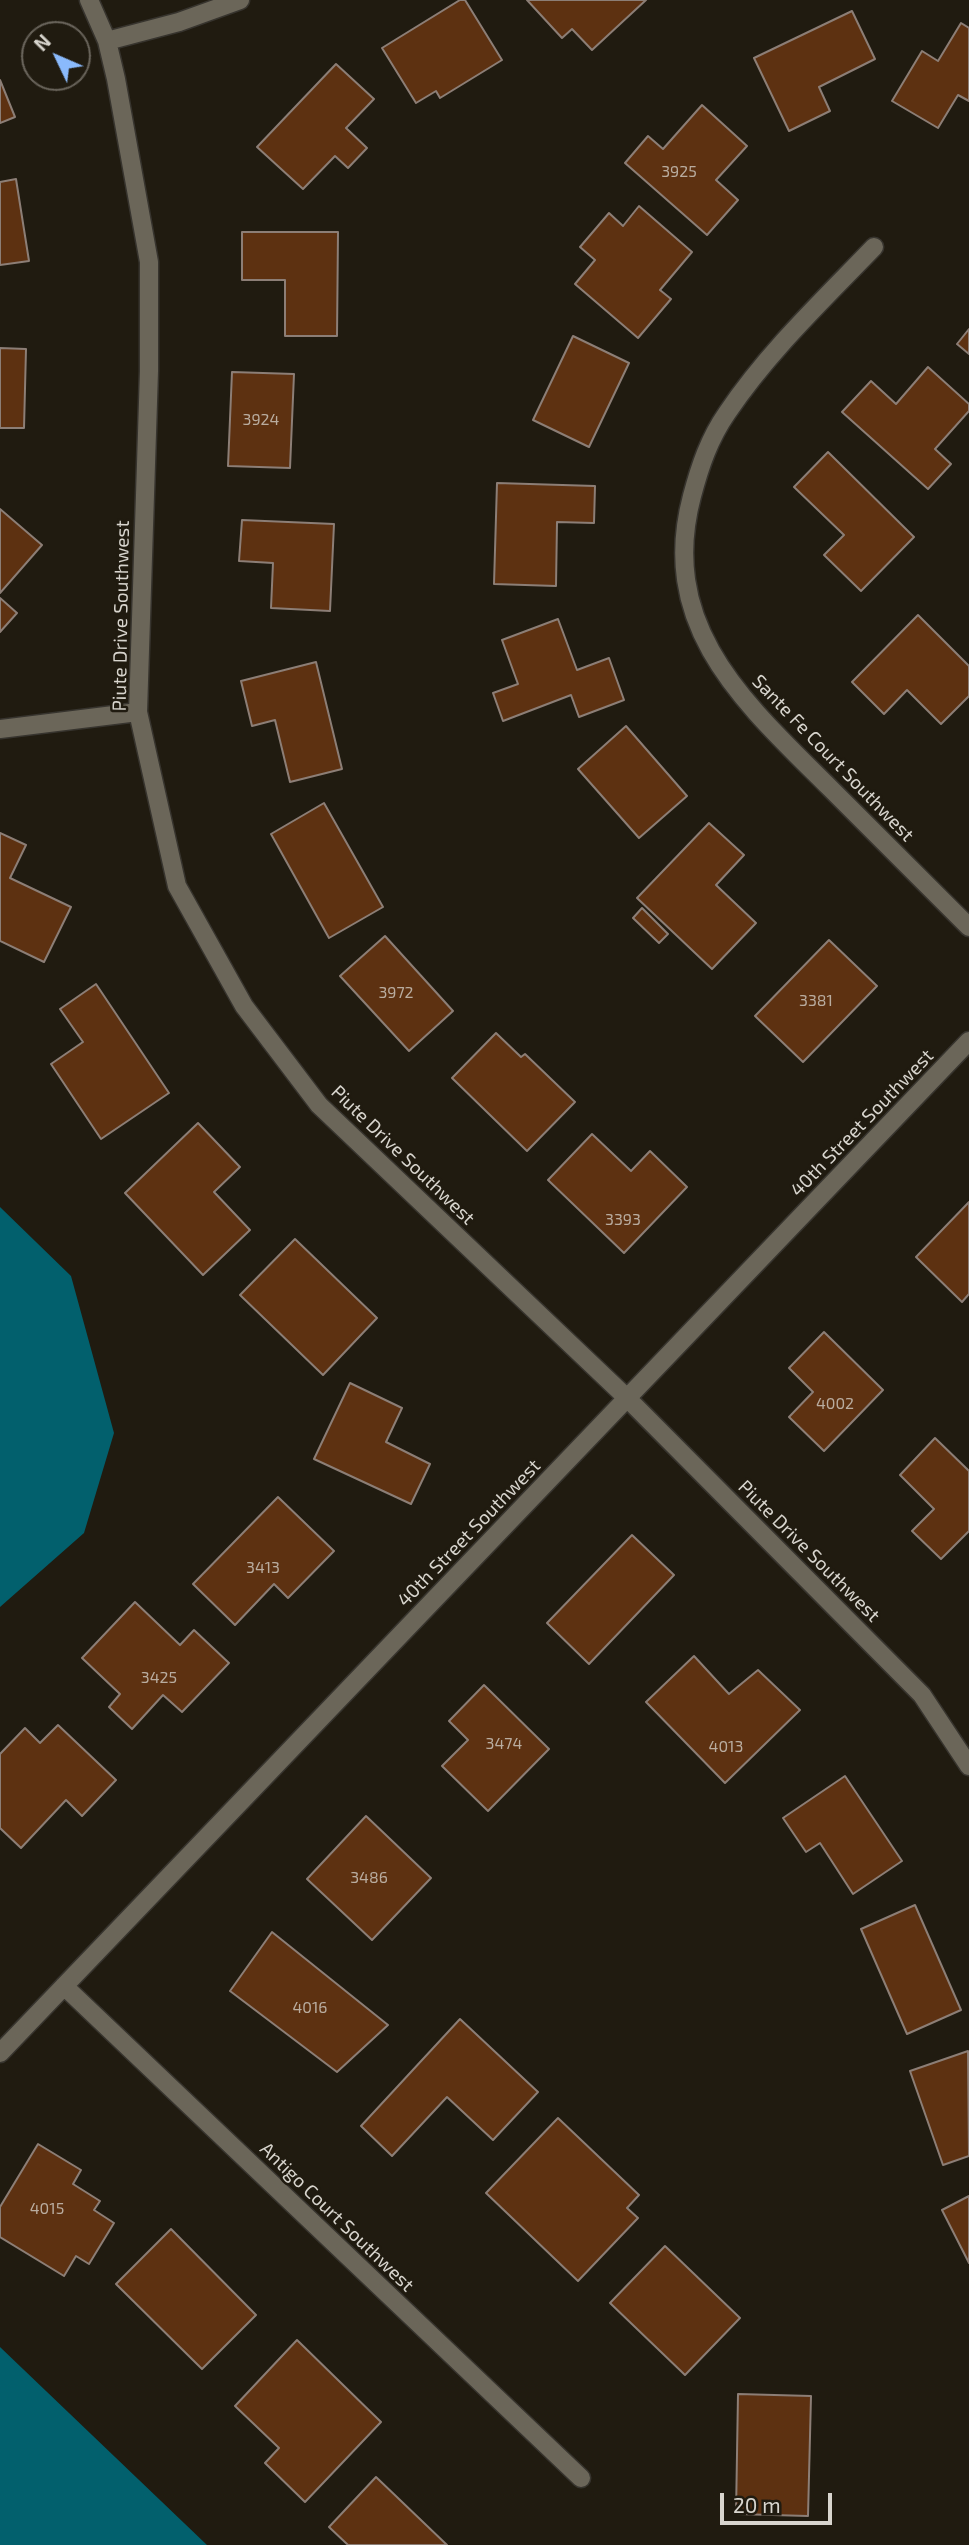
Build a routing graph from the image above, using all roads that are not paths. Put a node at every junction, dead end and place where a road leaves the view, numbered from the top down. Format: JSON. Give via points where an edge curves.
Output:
{"nodes":[{"id":1,"x":89,"y":0,"type":"edge"},
{"id":2,"x":240,"y":0,"type":"edge"},
{"id":3,"x":107,"y":41,"type":"junction"},
{"id":4,"x":874,"y":247,"type":"dead end"},
{"id":5,"x":138,"y":712,"type":"junction"},
{"id":6,"x":0,"y":729,"type":"edge"},
{"id":7,"x":969,"y":927,"type":"edge"},
{"id":8,"x":969,"y":1041,"type":"edge"},
{"id":9,"x":627,"y":1398,"type":"junction"},
{"id":10,"x":969,"y":1766,"type":"edge"},
{"id":11,"x":64,"y":1986,"type":"junction"},
{"id":12,"x":0,"y":2053,"type":"edge"},
{"id":13,"x":581,"y":2478,"type":"dead end"}],
"edges":[{"from":1,"to":3,"type":"street","name":"Piute Drive Southwest"},
{"from":2,"to":3,"type":"street"},
{"from":3,"to":5,"type":"street","name":"Piute Drive Southwest","via":[[149,262]]},
{"from":4,"to":7,"type":"street","name":"Sante Fe Court Southwest","via":[[754,376],[726,415],[702,457],[687,516],[683,565],[692,611],[724,676]]},
{"from":5,"to":6,"type":"street"},
{"from":5,"to":9,"type":"street","name":"Piute Drive Southwest","via":[[177,886],[244,1006],[319,1105]]},
{"from":8,"to":9,"type":"street","name":"40th Street Southwest"},
{"from":9,"to":10,"type":"street","name":"Piute Drive Southwest","via":[[922,1695]]},
{"from":9,"to":11,"type":"street","name":"40th Street Southwest"},
{"from":11,"to":12,"type":"street","name":"40th Street Southwest"},
{"from":11,"to":13,"type":"street","name":"Antigo Court Southwest"}]}
